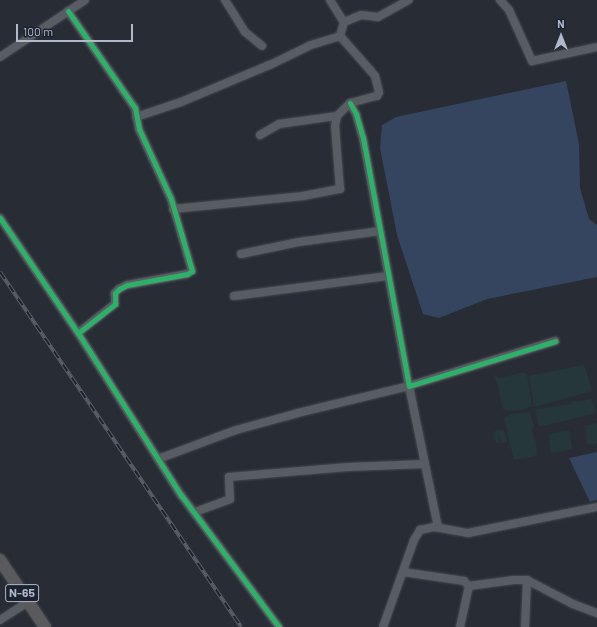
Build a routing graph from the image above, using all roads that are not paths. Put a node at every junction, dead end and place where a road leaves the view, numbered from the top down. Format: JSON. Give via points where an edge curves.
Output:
{"nodes":[{"id":1,"x":85,"y":0,"type":"edge"},
{"id":2,"x":225,"y":0,"type":"edge"},
{"id":3,"x":330,"y":0,"type":"edge"},
{"id":4,"x":409,"y":0,"type":"edge"},
{"id":5,"x":500,"y":0,"type":"edge"},
{"id":6,"x":68,"y":11,"type":"junction"},
{"id":7,"x":344,"y":22,"type":"junction"},
{"id":8,"x":340,"y":36,"type":"junction"},
{"id":9,"x":262,"y":46,"type":"dead end"},
{"id":10,"x":597,"y":47,"type":"edge"},
{"id":11,"x":0,"y":57,"type":"edge"},
{"id":12,"x":350,"y":103,"type":"junction"},
{"id":13,"x":337,"y":116,"type":"junction"},
{"id":14,"x":136,"y":117,"type":"junction"},
{"id":15,"x":260,"y":135,"type":"dead end"},
{"id":16,"x":173,"y":209,"type":"junction"},
{"id":17,"x":0,"y":218,"type":"edge"},
{"id":18,"x":380,"y":231,"type":"junction"},
{"id":19,"x":241,"y":254,"type":"dead end"},
{"id":20,"x":388,"y":276,"type":"junction"},
{"id":21,"x":234,"y":296,"type":"dead end"},
{"id":22,"x":78,"y":333,"type":"junction"},
{"id":23,"x":555,"y":341,"type":"dead end"},
{"id":24,"x":409,"y":386,"type":"junction"},
{"id":25,"x":158,"y":459,"type":"junction"},
{"id":26,"x":425,"y":464,"type":"junction"},
{"id":27,"x":597,"y":507,"type":"edge"},
{"id":28,"x":195,"y":512,"type":"junction"},
{"id":29,"x":438,"y":527,"type":"junction"},
{"id":30,"x":0,"y":560,"type":"edge"},
{"id":31,"x":403,"y":572,"type":"junction"},
{"id":32,"x":526,"y":580,"type":"junction"},
{"id":33,"x":469,"y":586,"type":"junction"},
{"id":34,"x":28,"y":602,"type":"junction"},
{"id":35,"x":597,"y":613,"type":"edge"},
{"id":36,"x":0,"y":620,"type":"edge"},
{"id":37,"x":45,"y":627,"type":"edge"},
{"id":38,"x":279,"y":627,"type":"edge"},
{"id":39,"x":383,"y":627,"type":"edge"},
{"id":40,"x":460,"y":627,"type":"edge"},
{"id":41,"x":525,"y":627,"type":"edge"}],
"edges":[{"from":1,"to":6,"type":"street"},
{"from":2,"to":9,"type":"street","via":[[245,32]]},
{"from":3,"to":7,"type":"street"},
{"from":4,"to":7,"type":"street","via":[[378,17],[361,15]]},
{"from":5,"to":10,"type":"street","via":[[509,10],[532,60]]},
{"from":6,"to":11,"type":"street"},
{"from":6,"to":14,"type":"street","via":[[135,108]]},
{"from":7,"to":8,"type":"street"},
{"from":8,"to":12,"type":"street","via":[[375,76],[379,92],[377,96]]},
{"from":8,"to":14,"type":"street","via":[[311,45],[181,102]]},
{"from":12,"to":13,"type":"street"},
{"from":12,"to":18,"type":"street","via":[[363,138]]},
{"from":13,"to":15,"type":"street","via":[[279,124]]},
{"from":13,"to":16,"type":"street","via":[[335,126],[340,189],[303,196]]},
{"from":14,"to":16,"type":"street","via":[[139,129],[168,190]]},
{"from":16,"to":22,"type":"street","via":[[192,271],[119,289],[115,293],[115,304]]},
{"from":17,"to":22,"type":"street"},
{"from":18,"to":19,"type":"street","via":[[299,242]]},
{"from":18,"to":20,"type":"street"},
{"from":20,"to":21,"type":"street"},
{"from":20,"to":24,"type":"street"},
{"from":22,"to":25,"type":"street"},
{"from":23,"to":24,"type":"street"},
{"from":24,"to":25,"type":"street","via":[[236,430]]},
{"from":24,"to":26,"type":"street"},
{"from":25,"to":28,"type":"street"},
{"from":26,"to":28,"type":"street","via":[[348,466],[229,477],[230,499]]},
{"from":26,"to":29,"type":"street"},
{"from":27,"to":29,"type":"street","via":[[468,533]]},
{"from":28,"to":38,"type":"street"},
{"from":29,"to":31,"type":"street","via":[[420,530]]},
{"from":30,"to":34,"type":"highway","number":"N-65"},
{"from":31,"to":33,"type":"street","via":[[464,580]]},
{"from":31,"to":39,"type":"street"},
{"from":32,"to":33,"type":"street"},
{"from":32,"to":35,"type":"street"},
{"from":32,"to":41,"type":"street"},
{"from":33,"to":40,"type":"street"},
{"from":34,"to":36,"type":"street"},
{"from":34,"to":37,"type":"highway","number":"N-65"}]}
